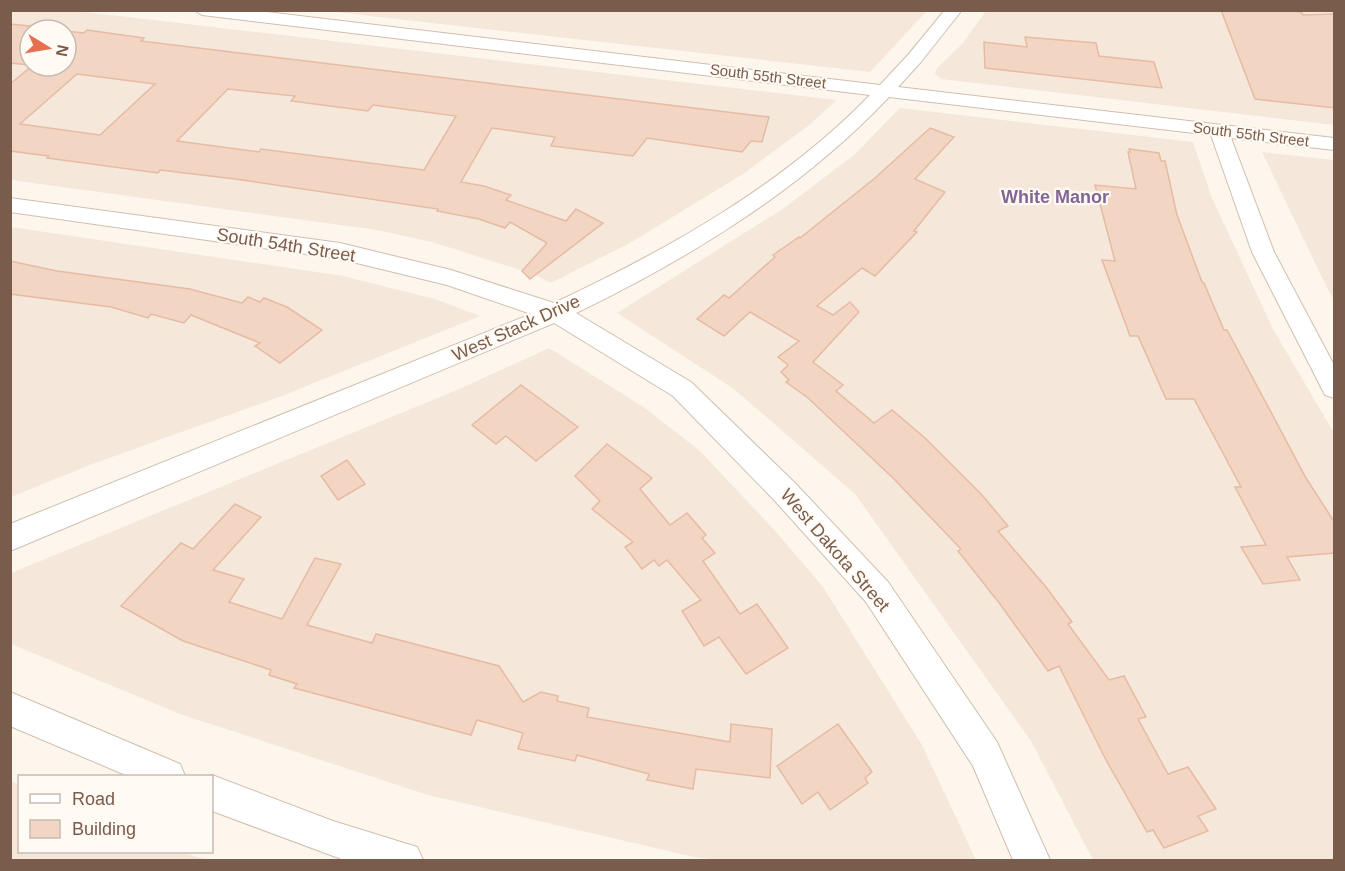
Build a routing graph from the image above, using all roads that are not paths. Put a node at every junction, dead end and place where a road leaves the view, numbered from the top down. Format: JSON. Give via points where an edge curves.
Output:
{"nodes":[{"id":1,"x":202,"y":10,"type":"edge"},
{"id":2,"x":954,"y":10,"type":"edge"},
{"id":3,"x":885,"y":89,"type":"junction"},
{"id":4,"x":1219,"y":131,"type":"junction"},
{"id":5,"x":1335,"y":144,"type":"edge"},
{"id":6,"x":10,"y":205,"type":"edge"},
{"id":7,"x":556,"y":313,"type":"junction"},
{"id":8,"x":1335,"y":388,"type":"edge"},
{"id":9,"x":10,"y":538,"type":"edge"},
{"id":10,"x":10,"y":710,"type":"edge"},
{"id":11,"x":163,"y":775,"type":"edge"},
{"id":12,"x":213,"y":793,"type":"edge"},
{"id":13,"x":404,"y":861,"type":"edge"},
{"id":14,"x":1032,"y":861,"type":"edge"}],
"edges":[{"from":1,"to":3,"type":"street","name":"South 55th Street"},
{"from":2,"to":3,"type":"street","name":"West Stack Drive"},
{"from":3,"to":4,"type":"street","name":"South 55th Street"},
{"from":3,"to":7,"type":"street","name":"West Stack Drive","via":[[832,142],[753,203],[661,260]]},
{"from":4,"to":5,"type":"street","name":"South 55th Street"},
{"from":4,"to":8,"type":"street","via":[[1263,252]]},
{"from":6,"to":7,"type":"street","name":"South 54th Street","via":[[340,251],[451,278]]},
{"from":7,"to":9,"type":"street","name":"West Stack Drive"},
{"from":7,"to":14,"type":"street","name":"West Dakota Street","via":[[682,389],[786,492],[877,592],[985,754]]},
{"from":10,"to":11,"type":"street"},
{"from":12,"to":13,"type":"street"}]}
